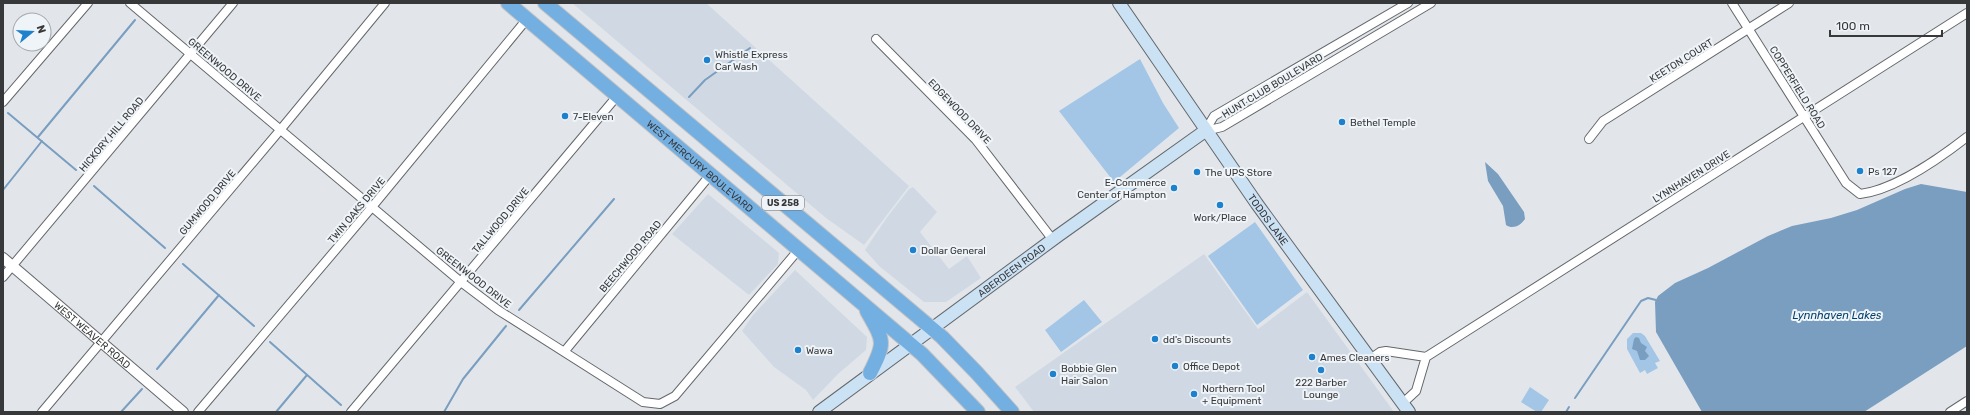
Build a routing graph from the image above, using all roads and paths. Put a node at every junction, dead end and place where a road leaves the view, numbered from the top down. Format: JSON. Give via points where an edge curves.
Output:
{"nodes":[{"id":1,"x":88,"y":3,"type":"edge"},
{"id":2,"x":130,"y":3,"type":"edge"},
{"id":3,"x":233,"y":3,"type":"edge"},
{"id":4,"x":385,"y":3,"type":"edge"},
{"id":5,"x":508,"y":3,"type":"edge"},
{"id":6,"x":545,"y":3,"type":"edge"},
{"id":7,"x":1119,"y":3,"type":"edge"},
{"id":8,"x":1408,"y":3,"type":"edge"},
{"id":9,"x":1431,"y":3,"type":"edge"},
{"id":10,"x":1732,"y":3,"type":"edge"},
{"id":11,"x":1789,"y":3,"type":"edge"},
{"id":12,"x":1967,"y":13,"type":"edge"},
{"id":13,"x":527,"y":19,"type":"junction"},
{"id":14,"x":1749,"y":29,"type":"junction"},
{"id":15,"x":876,"y":39,"type":"dead end"},
{"id":16,"x":191,"y":54,"type":"junction"},
{"id":17,"x":618,"y":96,"type":"junction"},
{"id":18,"x":3,"y":102,"type":"edge"},
{"id":19,"x":1805,"y":116,"type":"junction"},
{"id":20,"x":281,"y":129,"type":"junction"},
{"id":21,"x":1205,"y":131,"type":"junction"},
{"id":22,"x":1967,"y":137,"type":"edge"},
{"id":23,"x":1589,"y":139,"type":"dead end"},
{"id":24,"x":711,"y":174,"type":"junction"},
{"id":25,"x":372,"y":207,"type":"junction"},
{"id":26,"x":1052,"y":240,"type":"junction"},
{"id":27,"x":800,"y":248,"type":"junction"},
{"id":28,"x":3,"y":258,"type":"edge"},
{"id":29,"x":13,"y":266,"type":"junction"},
{"id":30,"x":3,"y":277,"type":"edge"},
{"id":31,"x":461,"y":282,"type":"junction"},
{"id":32,"x":862,"y":302,"type":"junction"},
{"id":33,"x":932,"y":329,"type":"junction"},
{"id":34,"x":101,"y":343,"type":"junction"},
{"id":35,"x":911,"y":344,"type":"junction"},
{"id":36,"x":564,"y":352,"type":"junction"},
{"id":37,"x":1426,"y":357,"type":"junction"},
{"id":38,"x":1370,"y":359,"type":"junction"},
{"id":39,"x":870,"y":373,"type":"junction"},
{"id":40,"x":1967,"y":401,"type":"edge"},
{"id":41,"x":1406,"y":408,"type":"edge"},
{"id":42,"x":42,"y":412,"type":"edge"},
{"id":43,"x":183,"y":412,"type":"edge"},
{"id":44,"x":198,"y":412,"type":"edge"},
{"id":45,"x":351,"y":412,"type":"edge"},
{"id":46,"x":819,"y":412,"type":"edge"},
{"id":47,"x":978,"y":412,"type":"edge"},
{"id":48,"x":1012,"y":412,"type":"edge"},
{"id":49,"x":1950,"y":412,"type":"edge"}],
"edges":[{"from":1,"to":18,"type":"street"},
{"from":2,"to":16,"type":"street","name":"GREENWOOD DRIVE"},
{"from":3,"to":16,"type":"street","name":"HICKORY HILL ROAD"},
{"from":4,"to":20,"type":"street","name":"GUMWOOD DRIVE"},
{"from":5,"to":13,"type":"highway","name":"WEST MERCURY BOULEVARD","number":"US 258"},
{"from":6,"to":33,"type":"highway","number":"US 258"},
{"from":7,"to":21,"type":"main road","name":"TODDS LANE"},
{"from":8,"to":21,"type":"street","name":"HUNT CLUB BOULEVARD","via":[[1214,116]]},
{"from":9,"to":21,"type":"street","name":"HUNT CLUB BOULEVARD","via":[[1222,127]]},
{"from":10,"to":14,"type":"street","name":"COPPERFIELD ROAD"},
{"from":11,"to":14,"type":"street","name":"KEETON COURT"},
{"from":12,"to":19,"type":"street","name":"LYNNHAVEN DRIVE"},
{"from":13,"to":17,"type":"highway","name":"WEST MERCURY BOULEVARD","number":"US 258"},
{"from":13,"to":25,"type":"street","name":"TWIN OAKS DRIVE"},
{"from":14,"to":19,"type":"street","name":"COPPERFIELD ROAD"},
{"from":14,"to":23,"type":"street","name":"KEETON COURT","via":[[1603,121]]},
{"from":15,"to":26,"type":"street","name":"EDGEWOOD DRIVE","via":[[976,140]]},
{"from":16,"to":20,"type":"street","name":"GREENWOOD DRIVE"},
{"from":16,"to":29,"type":"street","name":"HICKORY HILL ROAD"},
{"from":17,"to":24,"type":"highway","name":"WEST MERCURY BOULEVARD","number":"US 258"},
{"from":17,"to":31,"type":"street","name":"TALLWOOD DRIVE"},
{"from":19,"to":22,"type":"street","name":"COPPERFIELD ROAD","via":[[1846,183],[1860,194],[1878,191],[1930,164]]},
{"from":19,"to":37,"type":"street","name":"LYNNHAVEN DRIVE"},
{"from":20,"to":25,"type":"street","name":"GREENWOOD DRIVE"},
{"from":20,"to":34,"type":"street","name":"GUMWOOD DRIVE"},
{"from":21,"to":26,"type":"main road","name":"ABERDEEN ROAD"},
{"from":21,"to":38,"type":"main road","name":"TODDS LANE"},
{"from":24,"to":27,"type":"highway","name":"WEST MERCURY BOULEVARD","number":"US 258"},
{"from":24,"to":36,"type":"street","name":"BEECHWOOD ROAD"},
{"from":25,"to":31,"type":"street","name":"GREENWOOD DRIVE"},
{"from":25,"to":44,"type":"street","name":"TWIN OAKS DRIVE"},
{"from":26,"to":33,"type":"main road","name":"ABERDEEN ROAD"},
{"from":27,"to":32,"type":"highway","name":"WEST MERCURY BOULEVARD","number":"US 258"},
{"from":27,"to":36,"type":"street","name":"GREENWOOD DRIVE","via":[[679,392],[666,402],[654,405],[643,402]]},
{"from":28,"to":29,"type":"street","name":"WEST WEAVER ROAD"},
{"from":29,"to":30,"type":"street","name":"HICKORY HILL ROAD"},
{"from":29,"to":34,"type":"street","name":"WEST WEAVER ROAD"},
{"from":31,"to":36,"type":"street","name":"GREENWOOD DRIVE","via":[[498,310]]},
{"from":31,"to":45,"type":"street","name":"TALLWOOD DRIVE"},
{"from":32,"to":35,"type":"highway","name":"WEST MERCURY BOULEVARD","number":"US 258"},
{"from":32,"to":39,"type":"highway","via":[[882,342],[881,352]]},
{"from":33,"to":35,"type":"main road","name":"ABERDEEN ROAD"},
{"from":33,"to":48,"type":"highway","number":"US 258","via":[[962,356]]},
{"from":34,"to":42,"type":"street","name":"GUMWOOD DRIVE"},
{"from":34,"to":43,"type":"street","name":"WEST WEAVER ROAD"},
{"from":35,"to":39,"type":"main road","name":"ABERDEEN ROAD"},
{"from":35,"to":47,"type":"highway","name":"WEST MERCURY BOULEVARD","number":"US 258"},
{"from":37,"to":38,"type":"street","via":[[1386,351]]},
{"from":37,"to":41,"type":"street","via":[[1416,391]]},
{"from":38,"to":41,"type":"main road","name":"TODDS LANE"},
{"from":39,"to":46,"type":"main road","name":"ABERDEEN ROAD"},
{"from":40,"to":49,"type":"street"}]}
